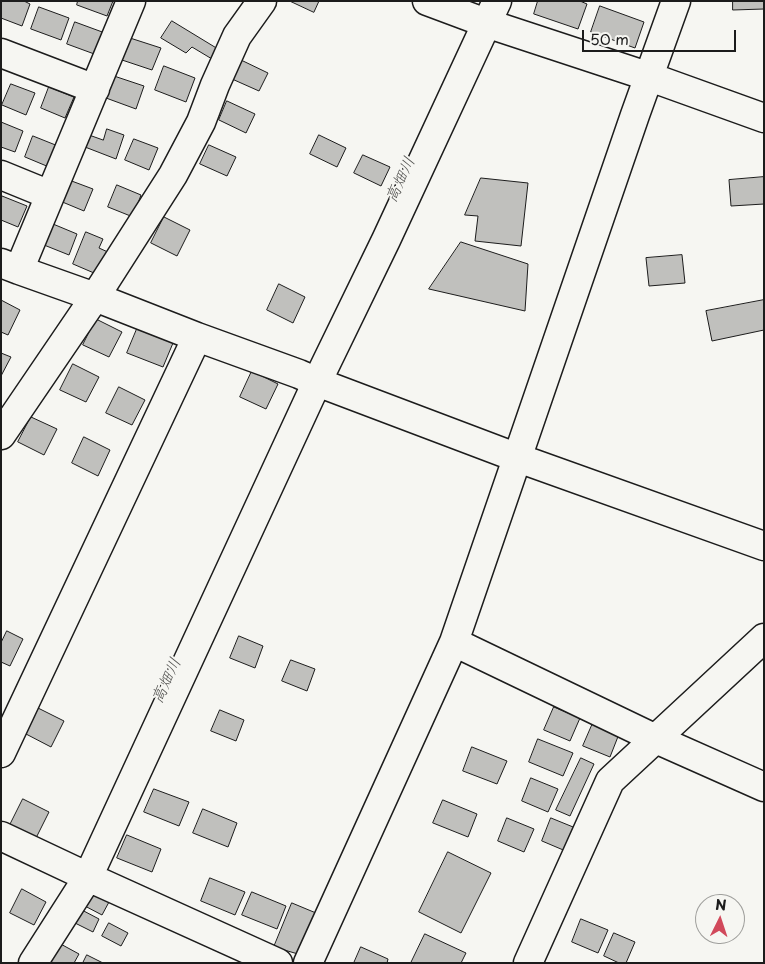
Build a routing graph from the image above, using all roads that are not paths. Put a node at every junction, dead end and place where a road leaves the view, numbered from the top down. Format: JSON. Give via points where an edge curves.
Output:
{"nodes":[{"id":1,"x":131,"y":1,"type":"edge"},
{"id":2,"x":262,"y":1,"type":"edge"},
{"id":3,"x":427,"y":1,"type":"edge"},
{"id":4,"x":676,"y":1,"type":"edge"},
{"id":5,"x":484,"y":16,"type":"edge"},
{"id":6,"x":1,"y":53,"type":"edge"},
{"id":7,"x":650,"y":77,"type":"junction"},
{"id":8,"x":95,"y":89,"type":"junction"},
{"id":9,"x":764,"y":118,"type":"edge"},
{"id":10,"x":1,"y":175,"type":"edge"},
{"id":11,"x":50,"y":195,"type":"junction"},
{"id":12,"x":10,"y":266,"type":"edge"},
{"id":13,"x":95,"y":297,"type":"junction"},
{"id":14,"x":197,"y":337,"type":"junction"},
{"id":15,"x":318,"y":382,"type":"junction"},
{"id":16,"x":1,"y":435,"type":"edge"},
{"id":17,"x":518,"y":458,"type":"junction"},
{"id":18,"x":764,"y":546,"type":"edge"},
{"id":19,"x":764,"y":638,"type":"edge"},
{"id":20,"x":454,"y":642,"type":"junction"},
{"id":21,"x":656,"y":738,"type":"junction"},
{"id":22,"x":1,"y":753,"type":"edge"},
{"id":23,"x":764,"y":787,"type":"edge"},
{"id":24,"x":1,"y":836,"type":"edge"},
{"id":25,"x":82,"y":873,"type":"junction"},
{"id":26,"x":33,"y":963,"type":"edge"},
{"id":27,"x":278,"y":963,"type":"edge"},
{"id":28,"x":308,"y":963,"type":"edge"},
{"id":29,"x":528,"y":963,"type":"edge"}],
"edges":[{"from":1,"to":8,"type":"street"},
{"from":2,"to":13,"type":"street","via":[[237,36],[201,122],[173,175]]},
{"from":3,"to":5,"type":"street"},
{"from":4,"to":7,"type":"street"},
{"from":5,"to":7,"type":"street"},
{"from":5,"to":15,"type":"street","via":[[386,240]]},
{"from":6,"to":8,"type":"street"},
{"from":7,"to":9,"type":"street"},
{"from":7,"to":17,"type":"street"},
{"from":8,"to":11,"type":"street"},
{"from":10,"to":11,"type":"street"},
{"from":11,"to":12,"type":"street"},
{"from":12,"to":13,"type":"street"},
{"from":13,"to":14,"type":"street"},
{"from":13,"to":16,"type":"street"},
{"from":14,"to":15,"type":"street"},
{"from":14,"to":22,"type":"street"},
{"from":15,"to":17,"type":"street"},
{"from":15,"to":25,"type":"street"},
{"from":17,"to":18,"type":"street"},
{"from":17,"to":20,"type":"street"},
{"from":19,"to":21,"type":"street"},
{"from":20,"to":21,"type":"street"},
{"from":20,"to":28,"type":"street"},
{"from":21,"to":23,"type":"street"},
{"from":21,"to":29,"type":"street","via":[[610,781]]},
{"from":24,"to":25,"type":"street"},
{"from":25,"to":26,"type":"street"},
{"from":25,"to":27,"type":"street"}]}
